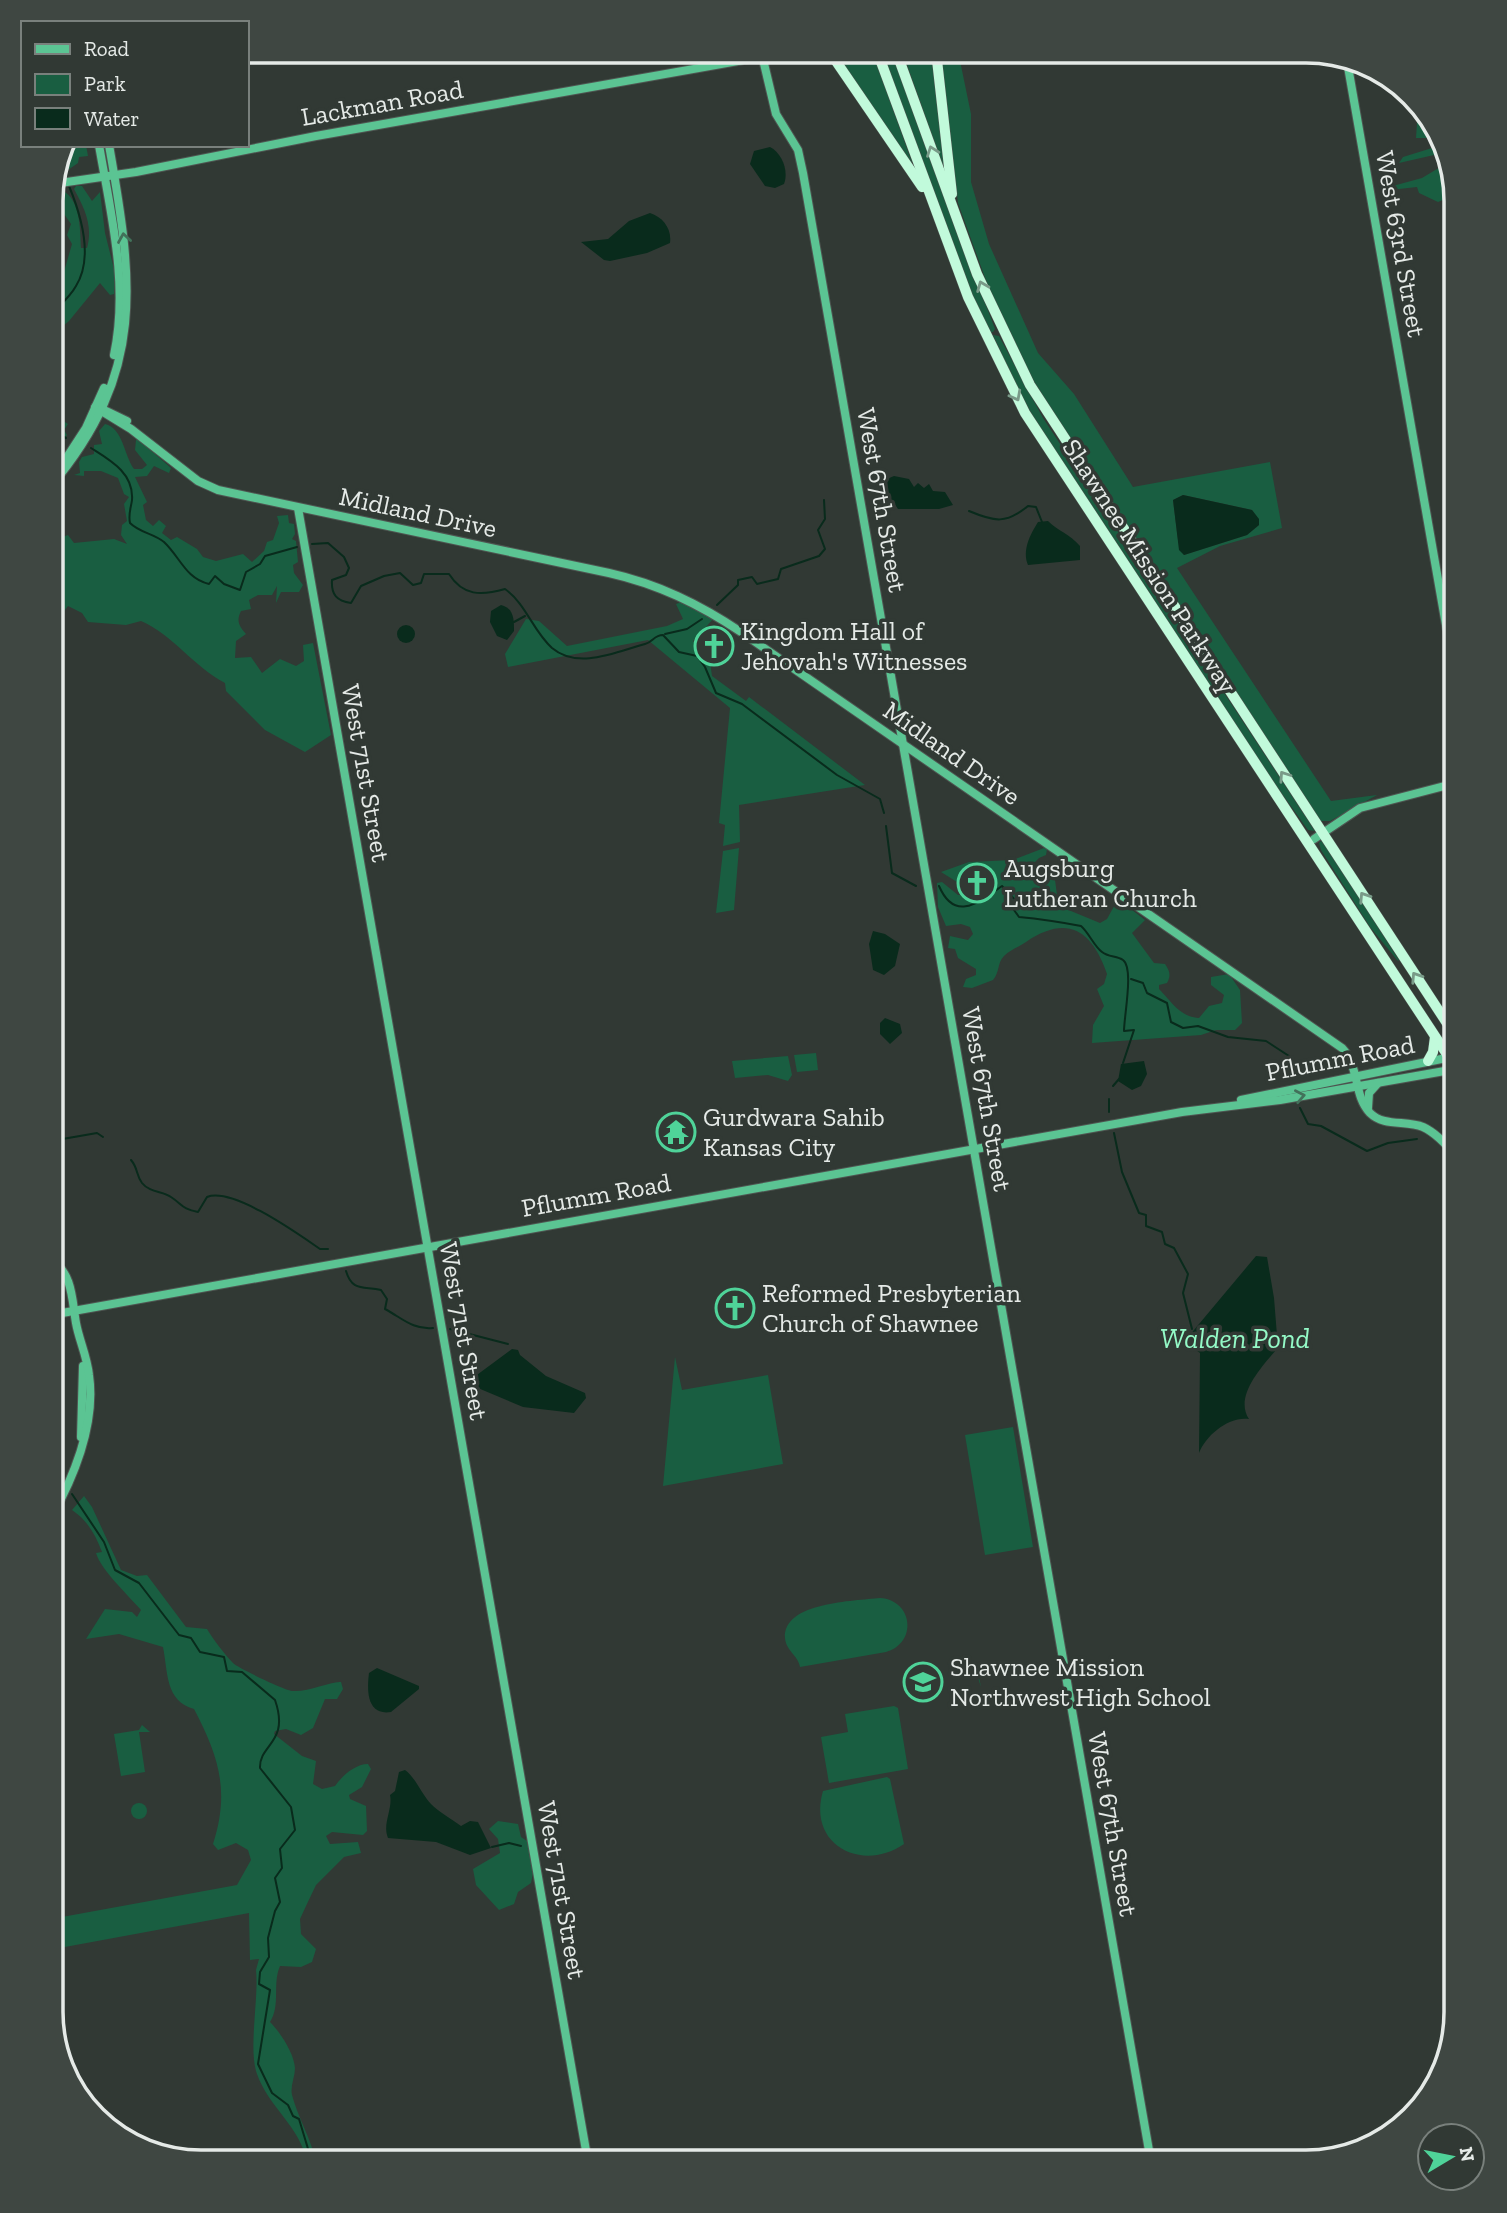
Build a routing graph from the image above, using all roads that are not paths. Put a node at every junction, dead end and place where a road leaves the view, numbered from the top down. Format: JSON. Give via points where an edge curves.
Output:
{"nodes":[{"id":1,"x":713,"y":63,"type":"edge"},
{"id":2,"x":763,"y":63,"type":"edge"},
{"id":3,"x":837,"y":63,"type":"edge"},
{"id":4,"x":881,"y":63,"type":"edge"},
{"id":5,"x":900,"y":63,"type":"edge"},
{"id":6,"x":938,"y":63,"type":"edge"},
{"id":7,"x":1349,"y":70,"type":"edge"},
{"id":8,"x":99,"y":147,"type":"edge"},
{"id":9,"x":109,"y":147,"type":"edge"},
{"id":10,"x":114,"y":173,"type":"junction"},
{"id":11,"x":104,"y":175,"type":"junction"},
{"id":12,"x":64,"y":182,"type":"edge"},
{"id":13,"x":932,"y":202,"type":"junction"},
{"id":14,"x":955,"y":215,"type":"junction"},
{"id":15,"x":99,"y":409,"type":"junction"},
{"id":16,"x":63,"y":467,"type":"edge"},
{"id":17,"x":298,"y":508,"type":"junction"},
{"id":18,"x":1444,"y":614,"type":"edge"},
{"id":19,"x":903,"y":745,"type":"junction"},
{"id":20,"x":1268,"y":783,"type":"junction"},
{"id":21,"x":1444,"y":786,"type":"edge"},
{"id":22,"x":1318,"y":836,"type":"junction"},
{"id":23,"x":1344,"y":899,"type":"junction"},
{"id":24,"x":1444,"y":1020,"type":"edge"},
{"id":25,"x":1435,"y":1036,"type":"junction"},
{"id":26,"x":1444,"y":1047,"type":"edge"},
{"id":27,"x":1444,"y":1058,"type":"edge"},
{"id":28,"x":1428,"y":1061,"type":"junction"},
{"id":29,"x":1444,"y":1071,"type":"edge"},
{"id":30,"x":1358,"y":1081,"type":"junction"},
{"id":31,"x":1379,"y":1082,"type":"junction"},
{"id":32,"x":1368,"y":1111,"type":"junction"},
{"id":33,"x":1444,"y":1146,"type":"edge"},
{"id":34,"x":975,"y":1149,"type":"junction"},
{"id":35,"x":428,"y":1247,"type":"junction"},
{"id":36,"x":63,"y":1285,"type":"edge"},
{"id":37,"x":72,"y":1311,"type":"junction"},
{"id":38,"x":63,"y":1313,"type":"edge"},
{"id":39,"x":63,"y":1495,"type":"edge"},
{"id":40,"x":587,"y":2150,"type":"edge"},
{"id":41,"x":1149,"y":2150,"type":"edge"}],
"edges":[{"from":1,"to":10,"type":"street","name":"Lackman Road"},
{"from":2,"to":19,"type":"street","name":"West 67th Street","via":[[776,114],[798,150],[803,173]]},
{"from":3,"to":13,"type":"highway"},
{"from":4,"to":13,"type":"highway","name":"Shawnee Mission Parkway"},
{"from":14,"to":5,"type":"highway","name":"Shawnee Mission Parkway","one_way":true},
{"from":6,"to":14,"type":"highway"},
{"from":7,"to":18,"type":"street","name":"West 63rd Street"},
{"from":8,"to":11,"type":"street"},
{"from":9,"to":10,"type":"street"},
{"from":10,"to":11,"type":"street","name":"Lackman Road"},
{"from":15,"to":10,"type":"street","one_way":true,"via":[[119,358],[128,303],[127,255]]},
{"from":11,"to":12,"type":"street","name":"Lackman Road"},
{"from":11,"to":15,"type":"street","via":[[120,270],[121,307]]},
{"from":13,"to":20,"type":"highway","name":"Shawnee Mission Parkway","one_way":true,"via":[[968,297],[1025,413]]},
{"from":22,"to":14,"type":"highway","name":"Shawnee Mission Parkway","one_way":true,"via":[[1048,417],[995,316]]},
{"from":15,"to":16,"type":"street"},
{"from":15,"to":17,"type":"street","name":"Midland Drive","via":[[218,490]]},
{"from":17,"to":19,"type":"street","name":"Midland Drive","via":[[595,569],[671,591],[714,614]]},
{"from":17,"to":35,"type":"street","name":"West 71st Street"},
{"from":19,"to":30,"type":"street","name":"Midland Drive","via":[[1342,1048],[1353,1062]]},
{"from":19,"to":34,"type":"street","name":"West 67th Street"},
{"from":20,"to":22,"type":"highway"},
{"from":20,"to":23,"type":"highway","name":"Shawnee Mission Parkway"},
{"from":21,"to":22,"type":"street","via":[[1360,808]]},
{"from":22,"to":23,"type":"highway"},
{"from":24,"to":22,"type":"highway","name":"Shawnee Mission Parkway","one_way":true},
{"from":23,"to":25,"type":"highway","name":"Shawnee Mission Parkway"},
{"from":25,"to":26,"type":"highway","name":"Shawnee Mission Parkway"},
{"from":25,"to":28,"type":"highway"},
{"from":27,"to":28,"type":"street","name":"Pflumm Road"},
{"from":28,"to":30,"type":"street","name":"Pflumm Road"},
{"from":29,"to":31,"type":"street","name":"Pflumm Road"},
{"from":30,"to":31,"type":"street","name":"Pflumm Road"},
{"from":30,"to":32,"type":"street","name":"Midland Drive"},
{"from":30,"to":34,"type":"street","name":"Pflumm Road","via":[[1280,1100],[1232,1103]]},
{"from":31,"to":32,"type":"street","via":[[1368,1096]]},
{"from":32,"to":33,"type":"street","via":[[1386,1122],[1424,1128]]},
{"from":34,"to":35,"type":"street","name":"Pflumm Road"},
{"from":34,"to":41,"type":"street","name":"West 67th Street"},
{"from":35,"to":37,"type":"street","name":"Pflumm Road"},
{"from":35,"to":40,"type":"street","name":"West 71st Street"},
{"from":36,"to":37,"type":"street"},
{"from":37,"to":38,"type":"street","name":"Pflumm Road"},
{"from":37,"to":39,"type":"street","via":[[84,1377],[81,1443]]}]}
